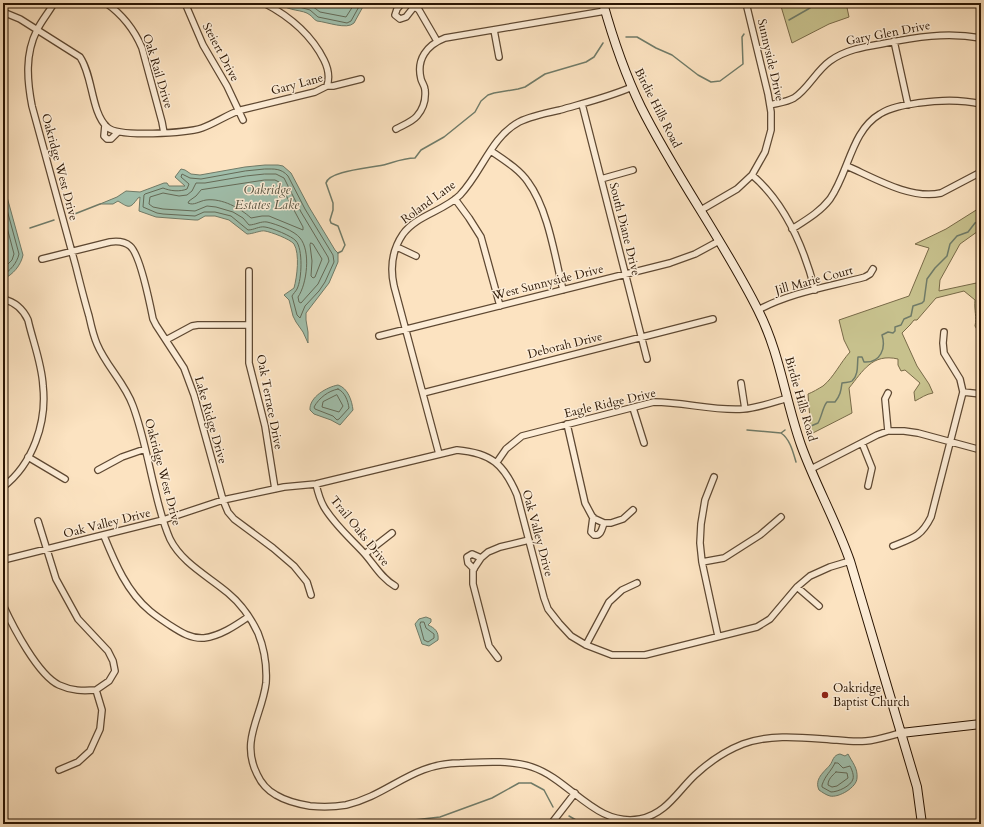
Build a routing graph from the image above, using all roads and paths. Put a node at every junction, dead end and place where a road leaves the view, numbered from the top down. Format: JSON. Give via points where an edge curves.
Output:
{"nodes":[{"id":1,"x":54,"y":3,"type":"edge"},
{"id":2,"x":106,"y":3,"type":"edge"},
{"id":3,"x":192,"y":3,"type":"edge"},
{"id":4,"x":264,"y":3,"type":"edge"},
{"id":5,"x":402,"y":3,"type":"edge"},
{"id":6,"x":746,"y":3,"type":"edge"},
{"id":7,"x":185,"y":4,"type":"edge"},
{"id":8,"x":415,"y":4,"type":"edge"},
{"id":9,"x":604,"y":7,"type":"edge"},
{"id":10,"x":3,"y":12,"type":"edge"},
{"id":11,"x":37,"y":30,"type":"junction"},
{"id":12,"x":494,"y":30,"type":"junction"},
{"id":13,"x":981,"y":38,"type":"edge"},
{"id":14,"x":437,"y":41,"type":"junction"},
{"id":15,"x":894,"y":41,"type":"junction"},
{"id":16,"x":499,"y":57,"type":"dead end"},
{"id":17,"x":361,"y":79,"type":"dead end"},
{"id":18,"x":327,"y":86,"type":"junction"},
{"id":19,"x":632,"y":86,"type":"junction"},
{"id":20,"x":582,"y":104,"type":"junction"},
{"id":21,"x":981,"y":104,"type":"edge"},
{"id":22,"x":770,"y":105,"type":"junction"},
{"id":23,"x":908,"y":105,"type":"junction"},
{"id":24,"x":239,"y":111,"type":"junction"},
{"id":25,"x":243,"y":120,"type":"dead end"},
{"id":26,"x":105,"y":125,"type":"junction"},
{"id":27,"x":396,"y":129,"type":"dead end"},
{"id":28,"x":118,"y":132,"type":"junction"},
{"id":29,"x":164,"y":133,"type":"junction"},
{"id":30,"x":491,"y":151,"type":"junction"},
{"id":31,"x":847,"y":166,"type":"junction"},
{"id":32,"x":633,"y":170,"type":"dead end"},
{"id":33,"x":981,"y":172,"type":"edge"},
{"id":34,"x":752,"y":175,"type":"junction"},
{"id":35,"x":601,"y":179,"type":"junction"},
{"id":36,"x":455,"y":200,"type":"junction"},
{"id":37,"x":701,"y":210,"type":"junction"},
{"id":38,"x":792,"y":229,"type":"junction"},
{"id":39,"x":719,"y":241,"type":"junction"},
{"id":40,"x":396,"y":247,"type":"junction"},
{"id":41,"x":72,"y":252,"type":"junction"},
{"id":42,"x":416,"y":256,"type":"dead end"},
{"id":43,"x":42,"y":259,"type":"dead end"},
{"id":44,"x":873,"y":269,"type":"dead end"},
{"id":45,"x":249,"y":271,"type":"dead end"},
{"id":46,"x":625,"y":274,"type":"junction"},
{"id":47,"x":563,"y":290,"type":"junction"},
{"id":48,"x":815,"y":290,"type":"junction"},
{"id":49,"x":3,"y":299,"type":"edge"},
{"id":50,"x":500,"y":306,"type":"junction"},
{"id":51,"x":758,"y":310,"type":"junction"},
{"id":52,"x":713,"y":319,"type":"dead end"},
{"id":53,"x":249,"y":325,"type":"junction"},
{"id":54,"x":406,"y":330,"type":"junction"},
{"id":55,"x":944,"y":332,"type":"dead end"},
{"id":56,"x":379,"y":336,"type":"dead end"},
{"id":57,"x":642,"y":337,"type":"junction"},
{"id":58,"x":166,"y":340,"type":"junction"},
{"id":59,"x":647,"y":359,"type":"dead end"},
{"id":60,"x":740,"y":383,"type":"dead end"},
{"id":61,"x":963,"y":392,"type":"junction"},
{"id":62,"x":423,"y":393,"type":"junction"},
{"id":63,"x":888,"y":393,"type":"dead end"},
{"id":64,"x":981,"y":394,"type":"edge"},
{"id":65,"x":788,"y":398,"type":"junction"},
{"id":66,"x":634,"y":408,"type":"junction"},
{"id":67,"x":745,"y":409,"type":"junction"},
{"id":68,"x":566,"y":424,"type":"junction"},
{"id":69,"x":888,"y":431,"type":"junction"},
{"id":70,"x":951,"y":442,"type":"junction"},
{"id":71,"x":644,"y":443,"type":"dead end"},
{"id":72,"x":862,"y":443,"type":"junction"},
{"id":73,"x":145,"y":449,"type":"junction"},
{"id":74,"x":981,"y":450,"type":"edge"},
{"id":75,"x":439,"y":454,"type":"junction"},
{"id":76,"x":28,"y":456,"type":"junction"},
{"id":77,"x":496,"y":462,"type":"junction"},
{"id":78,"x":811,"y":469,"type":"junction"},
{"id":79,"x":98,"y":470,"type":"dead end"},
{"id":80,"x":714,"y":477,"type":"dead end"},
{"id":81,"x":65,"y":479,"type":"dead end"},
{"id":82,"x":316,"y":484,"type":"junction"},
{"id":83,"x":868,"y":486,"type":"dead end"},
{"id":84,"x":3,"y":487,"type":"edge"},
{"id":85,"x":275,"y":488,"type":"junction"},
{"id":86,"x":223,"y":500,"type":"junction"},
{"id":87,"x":633,"y":510,"type":"dead end"},
{"id":88,"x":593,"y":517,"type":"junction"},
{"id":89,"x":781,"y":517,"type":"dead end"},
{"id":90,"x":162,"y":520,"type":"junction"},
{"id":91,"x":38,"y":521,"type":"dead end"},
{"id":92,"x":604,"y":523,"type":"junction"},
{"id":93,"x":392,"y":533,"type":"dead end"},
{"id":94,"x":104,"y":536,"type":"junction"},
{"id":95,"x":529,"y":540,"type":"junction"},
{"id":96,"x":893,"y":546,"type":"dead end"},
{"id":97,"x":47,"y":550,"type":"junction"},
{"id":98,"x":365,"y":554,"type":"junction"},
{"id":99,"x":481,"y":558,"type":"junction"},
{"id":100,"x":3,"y":560,"type":"edge"},
{"id":101,"x":850,"y":561,"type":"junction"},
{"id":102,"x":702,"y":562,"type":"junction"},
{"id":103,"x":474,"y":569,"type":"junction"},
{"id":104,"x":637,"y":583,"type":"dead end"},
{"id":105,"x":395,"y":586,"type":"dead end"},
{"id":106,"x":797,"y":587,"type":"junction"},
{"id":107,"x":311,"y":595,"type":"dead end"},
{"id":108,"x":3,"y":605,"type":"edge"},
{"id":109,"x":819,"y":606,"type":"dead end"},
{"id":110,"x":248,"y":617,"type":"junction"},
{"id":111,"x":718,"y":636,"type":"junction"},
{"id":112,"x":586,"y":645,"type":"junction"},
{"id":113,"x":498,"y":658,"type":"dead end"},
{"id":114,"x":96,"y":690,"type":"junction"},
{"id":115,"x":981,"y":724,"type":"edge"},
{"id":116,"x":901,"y":733,"type":"junction"},
{"id":117,"x":59,"y":770,"type":"dead end"},
{"id":118,"x":575,"y":793,"type":"junction"},
{"id":119,"x":551,"y":824,"type":"edge"},
{"id":120,"x":922,"y":824,"type":"edge"}],
"edges":[{"from":1,"to":11,"type":"street","name":"Oakridge West Drive"},
{"from":2,"to":29,"type":"street","name":"Oak Rail Drive","via":[[123,16],[142,48]]},
{"from":3,"to":7,"type":"street"},
{"from":4,"to":18,"type":"street","via":[[295,23],[309,37],[326,64],[329,82]]},
{"from":5,"to":8,"type":"street","via":[[395,12],[400,19],[406,17]]},
{"from":6,"to":22,"type":"street","name":"Sunnyside Drive"},
{"from":7,"to":24,"type":"street","name":"Steiert Drive","via":[[203,45]]},
{"from":8,"to":14,"type":"street"},
{"from":9,"to":12,"type":"street"},
{"from":9,"to":19,"type":"main road","name":"Birdie Hills Road"},
{"from":10,"to":11,"type":"street"},
{"from":11,"to":26,"type":"street","via":[[80,57],[85,65],[98,113]]},
{"from":11,"to":41,"type":"street","name":"Oakridge West Drive","via":[[28,59],[28,83]]},
{"from":12,"to":14,"type":"street"},
{"from":12,"to":16,"type":"street"},
{"from":13,"to":15,"type":"street","name":"Gary Glen Drive","via":[[942,34]]},
{"from":14,"to":27,"type":"street","via":[[430,46],[421,60],[424,104],[416,117]]},
{"from":15,"to":22,"type":"street","name":"Gary Glen Drive","via":[[836,57],[793,98]]},
{"from":15,"to":23,"type":"street"},
{"from":17,"to":18,"type":"street","name":"Gary Lane"},
{"from":18,"to":24,"type":"street","name":"Gary Lane","via":[[315,92]]},
{"from":19,"to":20,"type":"street","name":"Roland Lane"},
{"from":19,"to":37,"type":"main road","name":"Birdie Hills Road","via":[[650,124]]},
{"from":20,"to":30,"type":"street","name":"Roland Lane","via":[[518,123],[505,132]]},
{"from":20,"to":35,"type":"street","name":"South Diane Drive"},
{"from":21,"to":23,"type":"street","via":[[947,100]]},
{"from":22,"to":34,"type":"street","name":"Sunnyside Drive","via":[[771,130],[768,143]]},
{"from":23,"to":31,"type":"street","via":[[880,113],[868,124],[857,138]]},
{"from":24,"to":25,"type":"street","name":"Steiert Drive"},
{"from":24,"to":29,"type":"street","name":"Gary Lane","via":[[201,128]]},
{"from":26,"to":28,"type":"street","via":[[108,129]]},
{"from":26,"to":28,"type":"street","name":"Gary Lane","via":[[103,134],[107,139],[111,139]]},
{"from":28,"to":29,"type":"street","name":"Gary Lane"},
{"from":30,"to":36,"type":"street","name":"Roland Lane","via":[[471,182]]},
{"from":30,"to":47,"type":"street","via":[[514,167],[538,197]]},
{"from":31,"to":33,"type":"street","via":[[921,195],[941,193]]},
{"from":31,"to":38,"type":"street","via":[[823,207]]},
{"from":32,"to":35,"type":"street"},
{"from":34,"to":37,"type":"street","name":"Sunnyside Drive","via":[[737,189]]},
{"from":34,"to":38,"type":"street","via":[[772,196]]},
{"from":35,"to":46,"type":"street","name":"South Diane Drive"},
{"from":36,"to":40,"type":"street","name":"Roland Lane","via":[[414,224],[403,234]]},
{"from":36,"to":50,"type":"street","via":[[481,237]]},
{"from":37,"to":39,"type":"main road","name":"Birdie Hills Road"},
{"from":38,"to":48,"type":"street","via":[[806,259]]},
{"from":39,"to":46,"type":"street","name":"West Sunnyside Drive","via":[[685,258]]},
{"from":39,"to":51,"type":"main road","name":"Birdie Hills Road"},
{"from":40,"to":42,"type":"street"},
{"from":40,"to":54,"type":"street","name":"Roland Lane","via":[[391,266],[392,276]]},
{"from":41,"to":43,"type":"street","name":"Lake Ridge Drive"},
{"from":41,"to":58,"type":"street","name":"Lake Ridge Drive","via":[[110,242],[121,242],[131,246],[138,258],[156,325]]},
{"from":41,"to":73,"type":"street","name":"Oakridge West Drive","via":[[96,342],[132,403]]},
{"from":44,"to":48,"type":"street","name":"Jill Marie Court","via":[[865,277]]},
{"from":45,"to":53,"type":"street","name":"Oak Terrace Drive"},
{"from":46,"to":47,"type":"street","name":"West Sunnyside Drive"},
{"from":46,"to":57,"type":"street","name":"South Diane Drive"},
{"from":47,"to":50,"type":"street","name":"West Sunnyside Drive"},
{"from":48,"to":51,"type":"street","name":"Jill Marie Court","via":[[778,300]]},
{"from":49,"to":76,"type":"street","via":[[16,304],[25,315],[42,373],[42,418],[35,444]]},
{"from":50,"to":54,"type":"street","name":"West Sunnyside Drive"},
{"from":51,"to":65,"type":"main road","name":"Birdie Hills Road","via":[[774,348]]},
{"from":52,"to":57,"type":"street","name":"Deborah Drive"},
{"from":53,"to":58,"type":"street","via":[[192,326]]},
{"from":53,"to":85,"type":"street","name":"Oak Terrace Drive","via":[[249,362],[265,426]]},
{"from":54,"to":56,"type":"street","name":"West Sunnyside Drive"},
{"from":54,"to":62,"type":"street","name":"Roland Lane"},
{"from":55,"to":61,"type":"street","via":[[944,353],[960,379]]},
{"from":57,"to":59,"type":"street","name":"South Diane Drive"},
{"from":57,"to":62,"type":"street","name":"Deborah Drive"},
{"from":58,"to":86,"type":"street","name":"Lake Ridge Drive","via":[[184,368],[194,395]]},
{"from":60,"to":67,"type":"street"},
{"from":61,"to":64,"type":"street"},
{"from":61,"to":70,"type":"street"},
{"from":62,"to":75,"type":"street","name":"Roland Lane"},
{"from":63,"to":69,"type":"street","via":[[885,399]]},
{"from":65,"to":67,"type":"street","name":"Eagle Ridge Drive"},
{"from":65,"to":78,"type":"main road","name":"Birdie Hills Road"},
{"from":66,"to":67,"type":"street","name":"Eagle Ridge Drive","via":[[654,402],[672,402],[723,409]]},
{"from":66,"to":68,"type":"street","name":"Eagle Ridge Drive"},
{"from":66,"to":71,"type":"street"},
{"from":68,"to":77,"type":"street","name":"Eagle Ridge Drive","via":[[522,436],[506,449]]},
{"from":68,"to":88,"type":"street","via":[[585,503]]},
{"from":69,"to":70,"type":"street","via":[[918,433]]},
{"from":69,"to":72,"type":"street"},
{"from":70,"to":74,"type":"street"},
{"from":70,"to":96,"type":"street","via":[[926,527],[916,537]]},
{"from":72,"to":78,"type":"street"},
{"from":72,"to":83,"type":"street","via":[[872,468]]},
{"from":73,"to":79,"type":"street","via":[[122,457]]},
{"from":73,"to":90,"type":"street","name":"Oakridge West Drive"},
{"from":75,"to":77,"type":"street","name":"Oak Valley Drive","via":[[466,451]]},
{"from":75,"to":82,"type":"street","name":"Oak Valley Drive"},
{"from":76,"to":81,"type":"street"},
{"from":76,"to":84,"type":"street","via":[[19,471]]},
{"from":77,"to":95,"type":"street","name":"Oak Valley Drive","via":[[510,479],[517,495]]},
{"from":78,"to":101,"type":"main road","name":"Birdie Hills Road"},
{"from":80,"to":102,"type":"street","via":[[705,500],[701,524]]},
{"from":82,"to":85,"type":"street","name":"Oak Valley Drive"},
{"from":82,"to":98,"type":"street","name":"Trail Oaks Drive","via":[[318,497],[325,509]]},
{"from":85,"to":86,"type":"street","name":"Oak Valley Drive"},
{"from":86,"to":90,"type":"street","name":"Oak Valley Drive"},
{"from":86,"to":107,"type":"street","name":"Lake Ridge Drive","via":[[234,519],[294,566],[307,582]]},
{"from":87,"to":92,"type":"street","via":[[623,519],[611,524]]},
{"from":88,"to":92,"type":"street"},
{"from":88,"to":92,"type":"street","via":[[591,532],[594,535],[600,533]]},
{"from":89,"to":102,"type":"street","via":[[760,535],[724,558]]},
{"from":90,"to":94,"type":"street","name":"Oak Valley Drive"},
{"from":90,"to":110,"type":"street","name":"Oakridge West Drive","via":[[172,543],[185,559],[239,603]]},
{"from":91,"to":97,"type":"street"},
{"from":93,"to":98,"type":"street"},
{"from":94,"to":97,"type":"street","name":"Oak Valley Drive"},
{"from":94,"to":110,"type":"street","via":[[116,565],[137,598],[150,611],[180,632],[204,638],[221,633]]},
{"from":95,"to":99,"type":"street","via":[[494,549]]},
{"from":95,"to":112,"type":"street","name":"Oak Valley Drive","via":[[548,610],[571,636]]},
{"from":97,"to":100,"type":"street","name":"Oak Valley Drive"},
{"from":97,"to":114,"type":"street","via":[[56,579],[78,619],[108,651],[113,661],[115,671],[109,680]]},
{"from":98,"to":105,"type":"street","name":"Trail Oaks Drive","via":[[382,577]]},
{"from":99,"to":103,"type":"street"},
{"from":99,"to":103,"type":"street","via":[[472,554],[467,557],[468,563]]},
{"from":101,"to":106,"type":"street","name":"Oak Valley Drive","via":[[830,566],[810,576]]},
{"from":101,"to":116,"type":"main road","name":"Birdie Hills Road"},
{"from":102,"to":111,"type":"street"},
{"from":103,"to":113,"type":"street","via":[[473,584],[489,646]]},
{"from":104,"to":112,"type":"street","via":[[622,590],[609,602]]},
{"from":106,"to":109,"type":"street"},
{"from":106,"to":111,"type":"street","name":"Oak Valley Drive","via":[[774,614],[757,627]]},
{"from":108,"to":114,"type":"street","via":[[9,620],[48,677],[58,685],[72,690]]},
{"from":110,"to":118,"type":"street","name":"Oakridge West Drive","via":[[256,629],[266,665],[265,686],[252,730],[250,752],[261,782],[276,795],[305,805],[346,805],[369,797],[429,767],[478,762],[521,764],[534,768]]},
{"from":111,"to":112,"type":"street","name":"Oak Valley Drive","via":[[645,655],[612,655]]},
{"from":114,"to":117,"type":"street","via":[[102,710],[101,723],[90,751],[78,762]]},
{"from":115,"to":116,"type":"main road"},
{"from":116,"to":118,"type":"street","name":"Oakridge West Drive","via":[[866,741],[779,737],[742,744],[704,766],[657,813],[639,819],[619,820],[598,813]]},
{"from":116,"to":120,"type":"main road","name":"Birdie Hills Road","via":[[917,787]]},
{"from":118,"to":119,"type":"street"}]}
